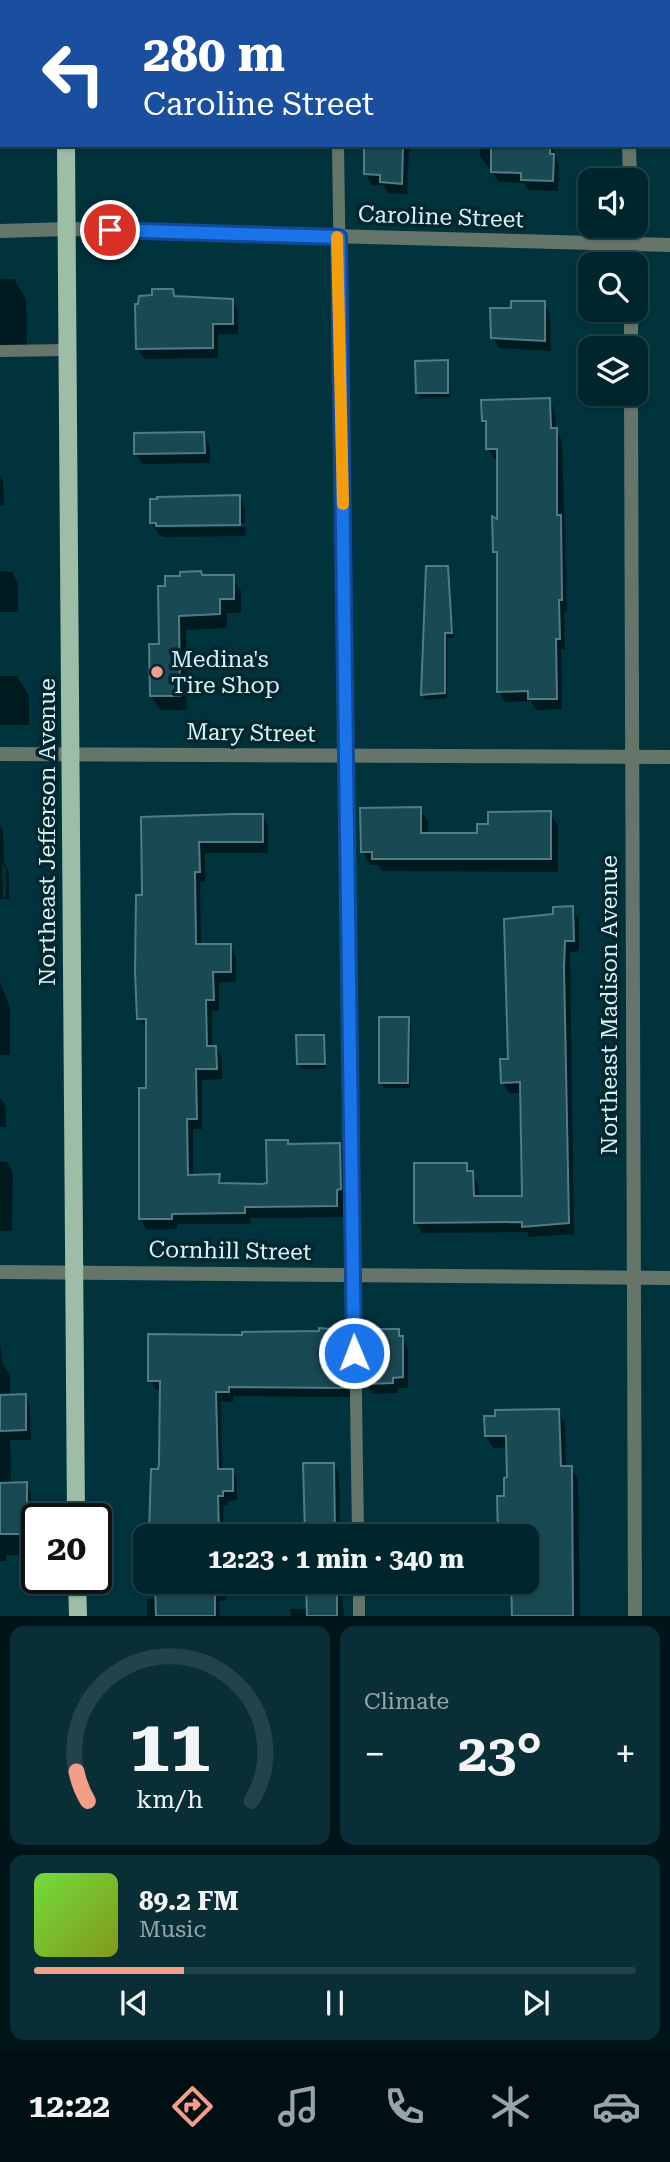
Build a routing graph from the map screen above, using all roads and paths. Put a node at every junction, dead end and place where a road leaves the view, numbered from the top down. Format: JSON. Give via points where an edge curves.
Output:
{"nodes":[{"id":1,"x":66,"y":147,"type":"edge"},
{"id":2,"x":338,"y":147,"type":"edge"},
{"id":3,"x":629,"y":147,"type":"edge"},
{"id":4,"x":630,"y":168,"type":"edge"},
{"id":5,"x":68,"y":229,"type":"junction"},
{"id":6,"x":0,"y":231,"type":"edge"},
{"id":7,"x":339,"y":237,"type":"junction"},
{"id":8,"x":632,"y":238,"type":"edge"},
{"id":9,"x":632,"y":245,"type":"junction"},
{"id":10,"x":670,"y":245,"type":"edge"},
{"id":11,"x":632,"y":252,"type":"edge"},
{"id":12,"x":69,"y":350,"type":"junction"},
{"id":13,"x":0,"y":351,"type":"edge"},
{"id":14,"x":631,"y":406,"type":"edge"},
{"id":15,"x":71,"y":752,"type":"junction"},
{"id":16,"x":0,"y":754,"type":"edge"},
{"id":17,"x":348,"y":757,"type":"junction"},
{"id":18,"x":631,"y":757,"type":"junction"},
{"id":19,"x":670,"y":757,"type":"edge"},
{"id":20,"x":0,"y":1272,"type":"edge"},
{"id":21,"x":74,"y":1272,"type":"junction"},
{"id":22,"x":353,"y":1275,"type":"junction"},
{"id":23,"x":633,"y":1278,"type":"junction"},
{"id":24,"x":670,"y":1278,"type":"edge"},
{"id":25,"x":76,"y":1503,"type":"edge"},
{"id":26,"x":358,"y":1524,"type":"edge"},
{"id":27,"x":77,"y":1594,"type":"edge"},
{"id":28,"x":359,"y":1594,"type":"edge"},
{"id":29,"x":78,"y":1616,"type":"edge"},
{"id":30,"x":359,"y":1616,"type":"edge"},
{"id":31,"x":635,"y":1616,"type":"edge"}],
"edges":[{"from":1,"to":5,"type":"main road","name":"Northeast Jefferson Avenue"},
{"from":2,"to":7,"type":"lane"},
{"from":3,"to":4,"type":"street"},
{"from":5,"to":6,"type":"street","name":"Caroline Street"},
{"from":5,"to":7,"type":"street","name":"Caroline Street"},
{"from":5,"to":12,"type":"main road","name":"Northeast Jefferson Avenue"},
{"from":7,"to":9,"type":"street","name":"Caroline Street"},
{"from":7,"to":17,"type":"lane"},
{"from":8,"to":9,"type":"street"},
{"from":9,"to":10,"type":"street","name":"Caroline Street"},
{"from":9,"to":11,"type":"street"},
{"from":12,"to":13,"type":"lane"},
{"from":12,"to":15,"type":"main road","name":"Northeast Jefferson Avenue"},
{"from":14,"to":18,"type":"street","name":"Northeast Madison Avenue"},
{"from":15,"to":16,"type":"street","name":"Mary Street"},
{"from":15,"to":17,"type":"street","name":"Mary Street"},
{"from":15,"to":21,"type":"main road","name":"Northeast Jefferson Avenue"},
{"from":17,"to":18,"type":"street","name":"Mary Street"},
{"from":17,"to":22,"type":"lane"},
{"from":18,"to":19,"type":"street","name":"Mary Street"},
{"from":18,"to":23,"type":"street","name":"Northeast Madison Avenue"},
{"from":20,"to":21,"type":"street","name":"Cornhill Street"},
{"from":21,"to":22,"type":"street","name":"Cornhill Street"},
{"from":21,"to":25,"type":"main road","name":"Northeast Jefferson Avenue"},
{"from":22,"to":23,"type":"street","name":"Cornhill Street"},
{"from":22,"to":26,"type":"lane"},
{"from":23,"to":24,"type":"street","name":"Cornhill Street"},
{"from":23,"to":31,"type":"street","name":"Northeast Madison Avenue"},
{"from":27,"to":29,"type":"main road"},
{"from":28,"to":30,"type":"lane"}]}
